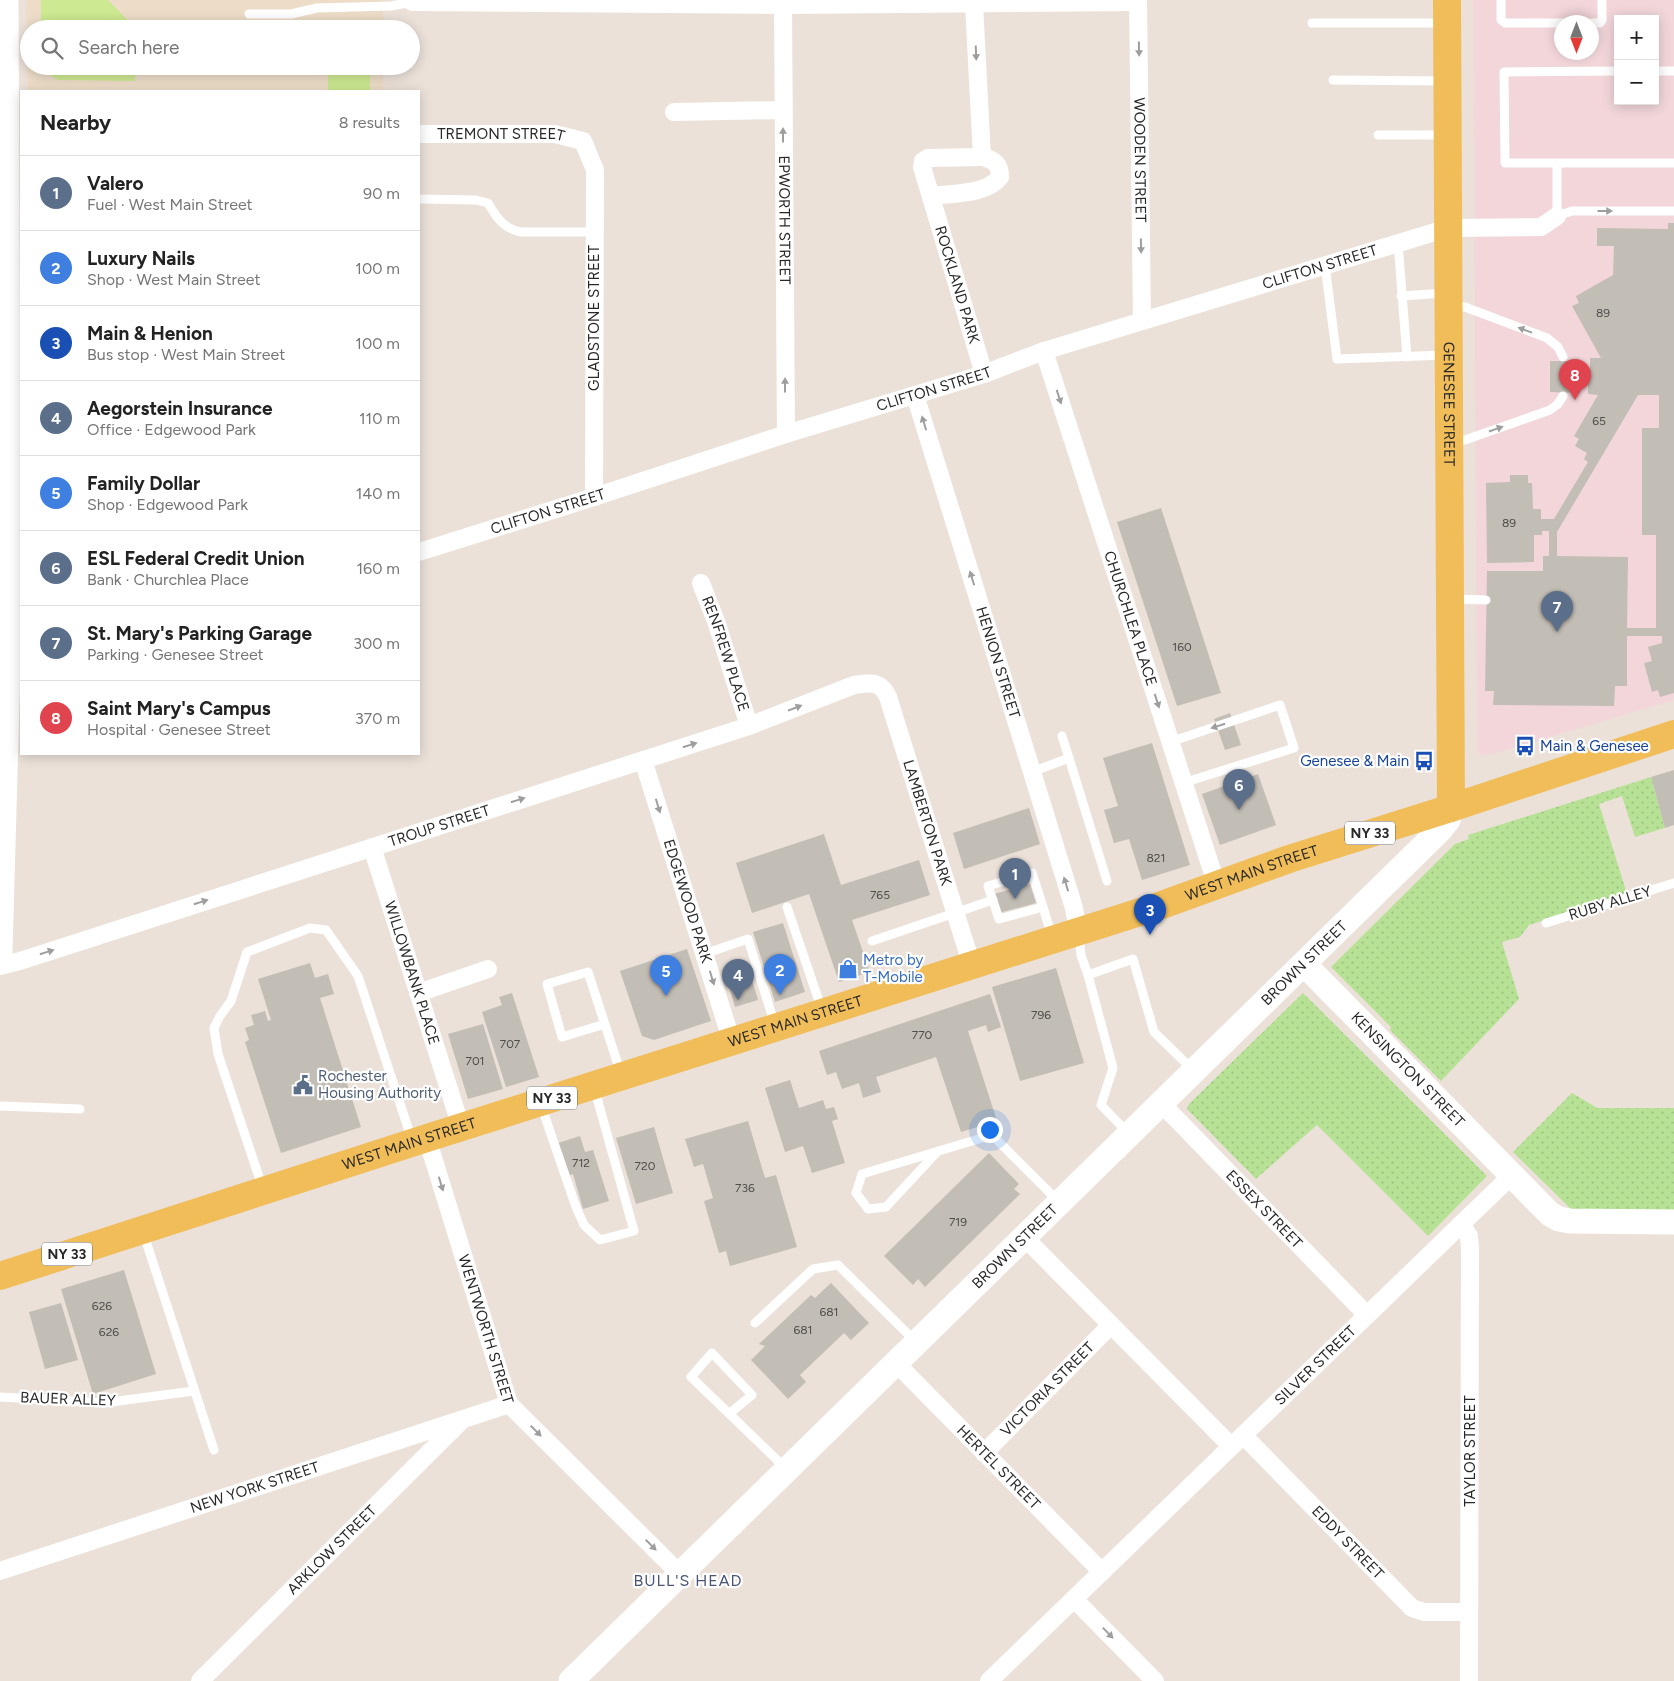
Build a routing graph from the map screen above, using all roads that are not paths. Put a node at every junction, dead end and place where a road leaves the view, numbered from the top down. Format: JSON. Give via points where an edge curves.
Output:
{"nodes":[{"id":1,"x":6,"y":0,"type":"edge"},
{"id":2,"x":1501,"y":0,"type":"edge"},
{"id":3,"x":1602,"y":0,"type":"edge"},
{"id":4,"x":410,"y":1,"type":"edge"},
{"id":5,"x":437,"y":1,"type":"edge"},
{"id":6,"x":1138,"y":1,"type":"edge"},
{"id":7,"x":956,"y":2,"type":"edge"},
{"id":8,"x":790,"y":3,"type":"edge"},
{"id":9,"x":974,"y":4,"type":"junction"},
{"id":10,"x":1447,"y":11,"type":"edge"},
{"id":11,"x":249,"y":14,"type":"dead end"},
{"id":12,"x":1312,"y":23,"type":"dead end"},
{"id":13,"x":1554,"y":23,"type":"edge"},
{"id":14,"x":1599,"y":23,"type":"edge"},
{"id":15,"x":1614,"y":71,"type":"edge"},
{"id":16,"x":1659,"y":71,"type":"edge"},
{"id":17,"x":1674,"y":71,"type":"edge"},
{"id":18,"x":1334,"y":80,"type":"dead end"},
{"id":19,"x":1447,"y":81,"type":"junction"},
{"id":20,"x":783,"y":110,"type":"junction"},
{"id":21,"x":674,"y":112,"type":"dead end"},
{"id":22,"x":9,"y":134,"type":"edge"},
{"id":23,"x":420,"y":134,"type":"edge"},
{"id":24,"x":1378,"y":135,"type":"dead end"},
{"id":25,"x":1448,"y":135,"type":"junction"},
{"id":26,"x":583,"y":141,"type":"joint"},
{"id":27,"x":982,"y":157,"type":"junction"},
{"id":28,"x":1674,"y":163,"type":"edge"},
{"id":29,"x":1557,"y":164,"type":"junction"},
{"id":30,"x":931,"y":196,"type":"junction"},
{"id":31,"x":420,"y":199,"type":"edge"},
{"id":32,"x":1674,"y":211,"type":"edge"},
{"id":33,"x":1557,"y":216,"type":"junction"},
{"id":34,"x":1448,"y":228,"type":"junction"},
{"id":35,"x":594,"y":232,"type":"junction"},
{"id":36,"x":1398,"y":243,"type":"junction"},
{"id":37,"x":1325,"y":265,"type":"junction"},
{"id":38,"x":4,"y":269,"type":"edge"},
{"id":39,"x":1401,"y":296,"type":"junction"},
{"id":40,"x":1448,"y":300,"type":"junction"},
{"id":41,"x":1142,"y":321,"type":"junction"},
{"id":42,"x":1044,"y":350,"type":"junction"},
{"id":43,"x":1449,"y":355,"type":"junction"},
{"id":44,"x":1407,"y":357,"type":"junction"},
{"id":45,"x":1563,"y":357,"type":"dead end"},
{"id":46,"x":984,"y":374,"type":"junction"},
{"id":47,"x":915,"y":395,"type":"junction"},
{"id":48,"x":1563,"y":396,"type":"dead end"},
{"id":49,"x":4,"y":408,"type":"edge"},
{"id":50,"x":786,"y":434,"type":"junction"},
{"id":51,"x":1449,"y":440,"type":"junction"},
{"id":52,"x":594,"y":497,"type":"junction"},
{"id":53,"x":4,"y":545,"type":"edge"},
{"id":54,"x":420,"y":552,"type":"edge"},
{"id":55,"x":701,"y":583,"type":"dead end"},
{"id":56,"x":1450,"y":599,"type":"junction"},
{"id":57,"x":1486,"y":600,"type":"dead end"},
{"id":58,"x":10,"y":683,"type":"edge"},
{"id":59,"x":876,"y":683,"type":"joint"},
{"id":60,"x":749,"y":726,"type":"junction"},
{"id":61,"x":1674,"y":734,"type":"edge"},
{"id":62,"x":1062,"y":736,"type":"dead end"},
{"id":63,"x":1170,"y":742,"type":"junction"},
{"id":64,"x":1069,"y":758,"type":"junction"},
{"id":65,"x":643,"y":760,"type":"junction"},
{"id":66,"x":1032,"y":772,"type":"junction"},
{"id":67,"x":1183,"y":783,"type":"junction"},
{"id":68,"x":1451,"y":808,"type":"junction"},
{"id":69,"x":372,"y":847,"type":"junction"},
{"id":70,"x":1107,"y":881,"type":"dead end"},
{"id":71,"x":1674,"y":883,"type":"edge"},
{"id":72,"x":1217,"y":886,"type":"junction"},
{"id":73,"x":993,"y":900,"type":"junction"},
{"id":74,"x":787,"y":907,"type":"dead end"},
{"id":75,"x":1043,"y":907,"type":"junction"},
{"id":76,"x":955,"y":913,"type":"junction"},
{"id":77,"x":1546,"y":923,"type":"dead end"},
{"id":78,"x":1065,"y":936,"type":"junction"},
{"id":79,"x":872,"y":941,"type":"dead end"},
{"id":80,"x":0,"y":952,"type":"edge"},
{"id":81,"x":704,"y":954,"type":"junction"},
{"id":82,"x":1304,"y":964,"type":"junction"},
{"id":83,"x":0,"y":966,"type":"edge"},
{"id":84,"x":972,"y":966,"type":"junction"},
{"id":85,"x":488,"y":969,"type":"dead end"},
{"id":86,"x":1088,"y":975,"type":"junction"},
{"id":87,"x":418,"y":993,"type":"junction"},
{"id":88,"x":823,"y":1013,"type":"junction"},
{"id":89,"x":605,"y":1024,"type":"junction"},
{"id":90,"x":776,"y":1028,"type":"junction"},
{"id":91,"x":732,"y":1042,"type":"junction"},
{"id":92,"x":1194,"y":1071,"type":"junction"},
{"id":93,"x":622,"y":1076,"type":"junction"},
{"id":94,"x":594,"y":1085,"type":"junction"},
{"id":95,"x":540,"y":1102,"type":"junction"},
{"id":96,"x":1161,"y":1103,"type":"junction"},
{"id":97,"x":0,"y":1106,"type":"edge"},
{"id":98,"x":80,"y":1109,"type":"dead end"},
{"id":99,"x":461,"y":1127,"type":"junction"},
{"id":100,"x":1130,"y":1134,"type":"junction"},
{"id":101,"x":420,"y":1140,"type":"junction"},
{"id":102,"x":938,"y":1151,"type":"junction"},
{"id":103,"x":1512,"y":1175,"type":"junction"},
{"id":104,"x":264,"y":1191,"type":"junction"},
{"id":105,"x":1060,"y":1203,"type":"junction"},
{"id":106,"x":1674,"y":1222,"type":"edge"},
{"id":107,"x":1461,"y":1224,"type":"junction"},
{"id":108,"x":142,"y":1230,"type":"junction"},
{"id":109,"x":1025,"y":1238,"type":"junction"},
{"id":110,"x":0,"y":1276,"type":"edge"},
{"id":111,"x":1367,"y":1316,"type":"junction"},
{"id":112,"x":755,"y":1323,"type":"dead end"},
{"id":113,"x":1111,"y":1325,"type":"junction"},
{"id":114,"x":917,"y":1342,"type":"junction"},
{"id":115,"x":896,"y":1363,"type":"junction"},
{"id":116,"x":194,"y":1391,"type":"junction"},
{"id":117,"x":0,"y":1397,"type":"edge"},
{"id":118,"x":509,"y":1404,"type":"junction"},
{"id":119,"x":729,"y":1414,"type":"junction"},
{"id":120,"x":463,"y":1419,"type":"junction"},
{"id":121,"x":1237,"y":1441,"type":"junction"},
{"id":122,"x":214,"y":1450,"type":"dead end"},
{"id":123,"x":984,"y":1452,"type":"junction"},
{"id":124,"x":787,"y":1470,"type":"junction"},
{"id":125,"x":0,"y":1571,"type":"edge"},
{"id":126,"x":1102,"y":1572,"type":"junction"},
{"id":127,"x":680,"y":1574,"type":"junction"},
{"id":128,"x":1074,"y":1598,"type":"junction"},
{"id":129,"x":1469,"y":1612,"type":"junction"},
{"id":130,"x":200,"y":1681,"type":"edge"},
{"id":131,"x":571,"y":1681,"type":"edge"},
{"id":132,"x":989,"y":1681,"type":"edge"},
{"id":133,"x":1155,"y":1681,"type":"edge"},
{"id":134,"x":1469,"y":1681,"type":"edge"}],
"edges":[{"from":1,"to":22,"type":"main road"},
{"from":2,"to":13,"type":"lane","via":[[1501,20],[1504,23]]},
{"from":3,"to":14,"type":"lane","via":[[1602,20]]},
{"from":4,"to":5,"type":"street"},
{"from":4,"to":11,"type":"lane","via":[[392,6]]},
{"from":5,"to":8,"type":"street"},
{"from":6,"to":9,"type":"street"},
{"from":6,"to":41,"type":"street","name":"WOODEN STREET","one_way":true},
{"from":7,"to":8,"type":"street"},
{"from":7,"to":9,"type":"street"},
{"from":8,"to":20,"type":"street","name":"EPWORTH STREET"},
{"from":9,"to":27,"type":"street","one_way":true},
{"from":10,"to":12,"type":"lane"},
{"from":10,"to":19,"type":"main road","name":"GENESEE STREET"},
{"from":15,"to":29,"type":"lane","via":[[1504,72],[1505,163]]},
{"from":16,"to":17,"type":"lane"},
{"from":18,"to":19,"type":"lane"},
{"from":19,"to":25,"type":"main road","name":"GENESEE STREET"},
{"from":20,"to":21,"type":"street"},
{"from":50,"to":20,"type":"street","name":"EPWORTH STREET","one_way":true},
{"from":22,"to":38,"type":"main road"},
{"from":23,"to":26,"type":"street","name":"TREMONT STREET","via":[[555,134]]},
{"from":24,"to":25,"type":"lane"},
{"from":25,"to":34,"type":"main road","name":"GENESEE STREET"},
{"from":26,"to":35,"type":"street","name":"GLADSTONE STREET","via":[[595,170]]},
{"from":27,"to":30,"type":"street","name":"ROCKLAND PARK","via":[[928,158],[923,161]]},
{"from":27,"to":30,"type":"street","via":[[989,158],[1000,170],[995,184]]},
{"from":28,"to":29,"type":"lane"},
{"from":29,"to":33,"type":"lane"},
{"from":30,"to":46,"type":"street","name":"ROCKLAND PARK"},
{"from":31,"to":35,"type":"lane","via":[[488,203],[512,231]]},
{"from":33,"to":32,"type":"lane","one_way":true,"via":[[1572,211]]},
{"from":33,"to":34,"type":"street","name":"CLIFTON STREET","via":[[1541,227]]},
{"from":34,"to":36,"type":"street","name":"CLIFTON STREET"},
{"from":34,"to":40,"type":"main road","name":"GENESEE STREET"},
{"from":35,"to":52,"type":"street","name":"GLADSTONE STREET"},
{"from":36,"to":37,"type":"street","name":"CLIFTON STREET"},
{"from":36,"to":39,"type":"lane"},
{"from":37,"to":41,"type":"street","name":"CLIFTON STREET"},
{"from":37,"to":44,"type":"lane","via":[[1337,360]]},
{"from":38,"to":49,"type":"main road"},
{"from":39,"to":40,"type":"lane"},
{"from":39,"to":44,"type":"lane"},
{"from":40,"to":43,"type":"main road","name":"GENESEE STREET"},
{"from":45,"to":40,"type":"lane","one_way":true,"via":[[1558,347],[1547,338]]},
{"from":41,"to":42,"type":"street","name":"CLIFTON STREET"},
{"from":42,"to":46,"type":"street","name":"CLIFTON STREET"},
{"from":42,"to":63,"type":"street","name":"CHURCHLEA PLACE","one_way":true},
{"from":43,"to":44,"type":"lane"},
{"from":43,"to":51,"type":"main road","name":"GENESEE STREET"},
{"from":46,"to":47,"type":"street","name":"CLIFTON STREET"},
{"from":47,"to":50,"type":"street","name":"CLIFTON STREET"},
{"from":66,"to":47,"type":"street","name":"HENION STREET","one_way":true},
{"from":51,"to":48,"type":"lane","one_way":true,"via":[[1465,440],[1550,410]]},
{"from":49,"to":53,"type":"main road"},
{"from":50,"to":52,"type":"street","name":"CLIFTON STREET"},
{"from":51,"to":56,"type":"main road","name":"GENESEE STREET"},
{"from":52,"to":54,"type":"street","name":"CLIFTON STREET"},
{"from":53,"to":58,"type":"main road"},
{"from":55,"to":60,"type":"street","name":"RENFREW PLACE"},
{"from":56,"to":57,"type":"lane"},
{"from":56,"to":68,"type":"main road","name":"GENESEE STREET"},
{"from":58,"to":80,"type":"main road"},
{"from":60,"to":59,"type":"street","name":"TROUP STREET","one_way":true,"via":[[854,685]]},
{"from":59,"to":76,"type":"street","name":"LAMBERTON PARK","via":[[888,697]]},
{"from":65,"to":60,"type":"street","name":"TROUP STREET","one_way":true},
{"from":61,"to":68,"type":"main road","name":"WEST MAIN STREET","number":"NY 33"},
{"from":62,"to":64,"type":"lane"},
{"from":63,"to":67,"type":"street","name":"CHURCHLEA PLACE"},
{"from":67,"to":63,"type":"lane","one_way":true,"via":[[1294,748],[1280,705]]},
{"from":64,"to":66,"type":"lane"},
{"from":64,"to":70,"type":"lane"},
{"from":69,"to":65,"type":"street","name":"TROUP STREET","one_way":true},
{"from":65,"to":81,"type":"street","name":"EDGEWOOD PARK","one_way":true},
{"from":78,"to":66,"type":"street","name":"HENION STREET","one_way":true,"via":[[1074,908]]},
{"from":67,"to":72,"type":"street","name":"CHURCHLEA PLACE"},
{"from":68,"to":72,"type":"main road","name":"WEST MAIN STREET","number":"NY 33","via":[[1289,859]]},
{"from":68,"to":82,"type":"main road","name":"BROWN STREET","via":[[1448,820],[1440,830]]},
{"from":83,"to":69,"type":"street","name":"TROUP STREET","one_way":true},
{"from":69,"to":87,"type":"street","name":"WILLOWBANK PLACE"},
{"from":71,"to":77,"type":"lane","name":"RUBY ALLEY"},
{"from":72,"to":78,"type":"main road","name":"WEST MAIN STREET","number":"NY 33"},
{"from":73,"to":75,"type":"lane","via":[[999,919]]},
{"from":73,"to":75,"type":"lane","via":[[988,886],[1032,873]]},
{"from":73,"to":76,"type":"lane"},
{"from":74,"to":88,"type":"lane"},
{"from":75,"to":78,"type":"lane"},
{"from":76,"to":79,"type":"lane"},
{"from":76,"to":84,"type":"street","name":"LAMBERTON PARK"},
{"from":78,"to":84,"type":"main road","name":"WEST MAIN STREET","number":"NY 33"},
{"from":78,"to":86,"type":"lane","via":[[1081,955]]},
{"from":81,"to":90,"type":"lane","via":[[748,939]]},
{"from":81,"to":91,"type":"street","name":"EDGEWOOD PARK","one_way":true},
{"from":82,"to":92,"type":"main road","name":"BROWN STREET"},
{"from":82,"to":103,"type":"main road","name":"KENSINGTON STREET"},
{"from":84,"to":88,"type":"main road","name":"WEST MAIN STREET","number":"NY 33"},
{"from":85,"to":87,"type":"street"},
{"from":86,"to":92,"type":"lane","via":[[1133,959],[1154,1032]]},
{"from":86,"to":100,"type":"lane","via":[[1113,1068],[1101,1105]]},
{"from":87,"to":99,"type":"street","name":"WILLOWBANK PLACE"},
{"from":88,"to":90,"type":"main road","name":"WEST MAIN STREET","number":"NY 33"},
{"from":89,"to":89,"type":"lane","via":[[588,972],[548,984],[562,1037]]},
{"from":89,"to":93,"type":"lane"},
{"from":90,"to":91,"type":"main road","name":"WEST MAIN STREET","number":"NY 33"},
{"from":91,"to":93,"type":"main road","name":"WEST MAIN STREET","number":"NY 33"},
{"from":92,"to":96,"type":"main road","name":"BROWN STREET"},
{"from":93,"to":94,"type":"main road","name":"WEST MAIN STREET","number":"NY 33"},
{"from":94,"to":95,"type":"main road","name":"WEST MAIN STREET","number":"NY 33"},
{"from":94,"to":95,"type":"lane","via":[[634,1231],[600,1240],[584,1225]]},
{"from":95,"to":99,"type":"main road","name":"WEST MAIN STREET","number":"NY 33"},
{"from":96,"to":100,"type":"main road","name":"BROWN STREET"},
{"from":96,"to":111,"type":"street","name":"ESSEX STREET"},
{"from":97,"to":98,"type":"lane"},
{"from":99,"to":101,"type":"main road","name":"WEST MAIN STREET","number":"NY 33"},
{"from":100,"to":105,"type":"main road","name":"BROWN STREET"},
{"from":101,"to":104,"type":"main road","name":"WEST MAIN STREET","number":"NY 33"},
{"from":101,"to":104,"type":"lane","via":[[358,976],[326,930],[310,928],[247,952],[231,1001],[214,1028],[218,1054]]},
{"from":101,"to":118,"type":"street","name":"WENTWORTH STREET","one_way":true},
{"from":102,"to":102,"type":"lane","via":[[862,1174],[856,1193],[868,1209],[886,1207]]},
{"from":102,"to":105,"type":"lane","via":[[992,1135]]},
{"from":103,"to":106,"type":"main road","via":[[1559,1219]]},
{"from":103,"to":107,"type":"street","name":"SILVER STREET"},
{"from":104,"to":108,"type":"main road","name":"WEST MAIN STREET","number":"NY 33"},
{"from":105,"to":109,"type":"main road","name":"BROWN STREET"},
{"from":107,"to":111,"type":"street","name":"SILVER STREET"},
{"from":107,"to":129,"type":"street","name":"TAYLOR STREET","via":[[1469,1236],[1470,1250]]},
{"from":108,"to":110,"type":"main road","name":"WEST MAIN STREET","number":"NY 33"},
{"from":108,"to":116,"type":"lane"},
{"from":109,"to":113,"type":"street","name":"EDDY STREET"},
{"from":109,"to":114,"type":"main road","name":"BROWN STREET"},
{"from":111,"to":121,"type":"street","name":"SILVER STREET"},
{"from":112,"to":114,"type":"lane","via":[[813,1269],[838,1265]]},
{"from":113,"to":121,"type":"street","name":"EDDY STREET"},
{"from":113,"to":123,"type":"street","name":"VICTORIA STREET"},
{"from":114,"to":115,"type":"main road","name":"BROWN STREET"},
{"from":115,"to":123,"type":"street","name":"HERTEL STREET"},
{"from":115,"to":124,"type":"main road","name":"BROWN STREET"},
{"from":116,"to":117,"type":"lane","name":"BAUER ALLEY","via":[[103,1403]]},
{"from":116,"to":122,"type":"lane"},
{"from":118,"to":120,"type":"street","name":"NEW YORK STREET"},
{"from":118,"to":127,"type":"street","name":"WENTWORTH STREET","one_way":true},
{"from":119,"to":119,"type":"lane","via":[[691,1377],[712,1353],[752,1395]]},
{"from":119,"to":124,"type":"lane"},
{"from":120,"to":125,"type":"street","name":"NEW YORK STREET"},
{"from":120,"to":130,"type":"street","name":"ARKLOW STREET"},
{"from":121,"to":126,"type":"street","name":"SILVER STREET"},
{"from":121,"to":129,"type":"street","name":"EDDY STREET","via":[[1412,1608],[1420,1612]]},
{"from":123,"to":126,"type":"street","name":"HERTEL STREET"},
{"from":124,"to":127,"type":"main road","name":"BROWN STREET"},
{"from":126,"to":128,"type":"street","name":"SILVER STREET"},
{"from":127,"to":131,"type":"main road","name":"BROWN STREET"},
{"from":128,"to":132,"type":"street","name":"SILVER STREET"},
{"from":128,"to":133,"type":"street","one_way":true},
{"from":129,"to":134,"type":"street","name":"TAYLOR STREET"}]}
